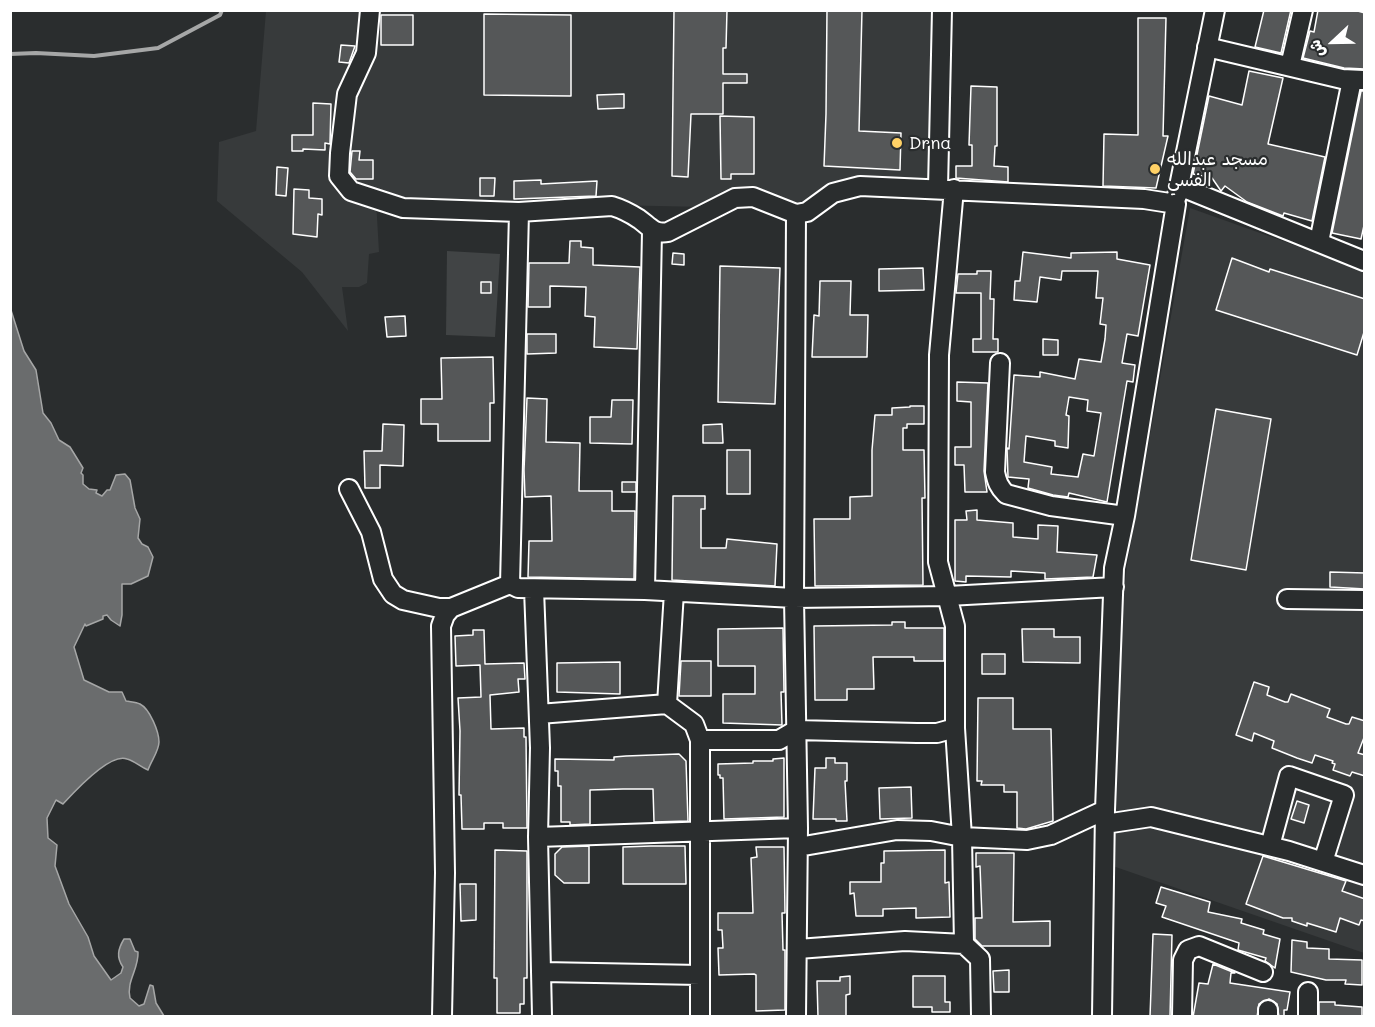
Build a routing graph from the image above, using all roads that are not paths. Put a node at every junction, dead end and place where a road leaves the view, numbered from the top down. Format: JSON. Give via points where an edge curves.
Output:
{"nodes":[{"id":1,"x":370,"y":10,"type":"edge"},
{"id":2,"x":942,"y":10,"type":"edge"},
{"id":3,"x":1215,"y":10,"type":"edge"},
{"id":4,"x":1304,"y":10,"type":"edge"},
{"id":5,"x":1207,"y":47,"type":"junction"},
{"id":6,"x":1290,"y":66,"type":"junction"},
{"id":7,"x":1358,"y":80,"type":"edge"},
{"id":8,"x":1179,"y":186,"type":"junction"},
{"id":9,"x":946,"y":189,"type":"junction"},
{"id":10,"x":1176,"y":204,"type":"junction"},
{"id":11,"x":519,"y":212,"type":"junction"},
{"id":12,"x":796,"y":214,"type":"junction"},
{"id":13,"x":652,"y":231,"type":"junction"},
{"id":14,"x":1319,"y":242,"type":"junction"},
{"id":15,"x":1365,"y":261,"type":"edge"},
{"id":16,"x":1000,"y":363,"type":"dead end"},
{"id":17,"x":349,"y":489,"type":"dead end"},
{"id":18,"x":1125,"y":516,"type":"junction"},
{"id":19,"x":510,"y":584,"type":"junction"},
{"id":20,"x":1114,"y":587,"type":"junction"},
{"id":21,"x":534,"y":589,"type":"junction"},
{"id":22,"x":645,"y":590,"type":"junction"},
{"id":23,"x":674,"y":592,"type":"junction"},
{"id":24,"x":948,"y":596,"type":"junction"},
{"id":25,"x":794,"y":598,"type":"junction"},
{"id":26,"x":1287,"y":599,"type":"dead end"},
{"id":27,"x":1365,"y":600,"type":"edge"},
{"id":28,"x":451,"y":608,"type":"junction"},
{"id":29,"x":667,"y":704,"type":"junction"},
{"id":30,"x":539,"y":714,"type":"junction"},
{"id":31,"x":955,"y":728,"type":"junction"},
{"id":32,"x":796,"y":730,"type":"junction"},
{"id":33,"x":700,"y":740,"type":"junction"},
{"id":34,"x":1105,"y":817,"type":"junction"},
{"id":35,"x":798,"y":828,"type":"junction"},
{"id":36,"x":700,"y":830,"type":"junction"},
{"id":37,"x":538,"y":837,"type":"junction"},
{"id":38,"x":962,"y":837,"type":"junction"},
{"id":39,"x":1270,"y":846,"type":"junction"},
{"id":40,"x":798,"y":847,"type":"junction"},
{"id":41,"x":1323,"y":861,"type":"junction"},
{"id":42,"x":1365,"y":875,"type":"edge"},
{"id":43,"x":964,"y":944,"type":"junction"},
{"id":44,"x":798,"y":949,"type":"junction"},
{"id":45,"x":543,"y":972,"type":"junction"},
{"id":46,"x":1263,"y":972,"type":"dead end"},
{"id":47,"x":700,"y":975,"type":"junction"},
{"id":48,"x":1308,"y":992,"type":"dead end"},
{"id":49,"x":442,"y":1017,"type":"edge"},
{"id":50,"x":542,"y":1017,"type":"edge"},
{"id":51,"x":700,"y":1017,"type":"edge"},
{"id":52,"x":796,"y":1017,"type":"edge"},
{"id":53,"x":981,"y":1017,"type":"edge"},
{"id":54,"x":1102,"y":1017,"type":"edge"},
{"id":55,"x":1182,"y":1017,"type":"edge"},
{"id":56,"x":1308,"y":1017,"type":"edge"}],
"edges":[{"from":1,"to":11,"type":"street","via":[[366,53],[347,94],[339,176],[351,191],[403,208]]},
{"from":2,"to":9,"type":"street"},
{"from":3,"to":5,"type":"street"},
{"from":4,"to":6,"type":"street"},
{"from":5,"to":6,"type":"street"},
{"from":5,"to":8,"type":"street"},
{"from":6,"to":7,"type":"street"},
{"from":7,"to":14,"type":"street"},
{"from":8,"to":10,"type":"street"},
{"from":8,"to":14,"type":"street"},
{"from":9,"to":10,"type":"street"},
{"from":9,"to":12,"type":"street","via":[[860,186],[833,193],[807,212]]},
{"from":9,"to":24,"type":"street","via":[[939,355],[938,562]]},
{"from":10,"to":18,"type":"street"},
{"from":11,"to":13,"type":"street","via":[[612,206],[639,219]]},
{"from":11,"to":19,"type":"street"},
{"from":12,"to":13,"type":"street","via":[[753,197],[735,198],[668,232]]},
{"from":12,"to":25,"type":"street"},
{"from":13,"to":22,"type":"street"},
{"from":14,"to":15,"type":"street"},
{"from":16,"to":18,"type":"street","via":[[995,472],[1001,489],[1006,494],[1051,506]]},
{"from":17,"to":28,"type":"street","via":[[371,532],[383,579],[393,594],[419,604]]},
{"from":18,"to":20,"type":"street"},
{"from":19,"to":21,"type":"street"},
{"from":19,"to":28,"type":"street"},
{"from":20,"to":24,"type":"street"},
{"from":20,"to":34,"type":"street"},
{"from":21,"to":22,"type":"street"},
{"from":21,"to":30,"type":"street"},
{"from":22,"to":23,"type":"street"},
{"from":23,"to":25,"type":"street"},
{"from":23,"to":29,"type":"street"},
{"from":24,"to":25,"type":"street"},
{"from":24,"to":31,"type":"street","via":[[955,626]]},
{"from":25,"to":32,"type":"street"},
{"from":26,"to":27,"type":"street"},
{"from":28,"to":49,"type":"street","via":[[441,626],[445,863]]},
{"from":29,"to":30,"type":"street"},
{"from":29,"to":33,"type":"street","via":[[694,724]]},
{"from":30,"to":37,"type":"street"},
{"from":31,"to":32,"type":"street","via":[[936,733]]},
{"from":31,"to":38,"type":"street"},
{"from":32,"to":33,"type":"street","via":[[778,740]]},
{"from":32,"to":35,"type":"street"},
{"from":33,"to":36,"type":"street"},
{"from":34,"to":38,"type":"street","via":[[1041,838]]},
{"from":34,"to":39,"type":"street","via":[[1151,817]]},
{"from":34,"to":54,"type":"street"},
{"from":35,"to":36,"type":"street"},
{"from":35,"to":40,"type":"street"},
{"from":36,"to":37,"type":"street"},
{"from":36,"to":47,"type":"street"},
{"from":37,"to":45,"type":"street"},
{"from":38,"to":40,"type":"street","via":[[897,830]]},
{"from":38,"to":43,"type":"street"},
{"from":39,"to":41,"type":"street"},
{"from":39,"to":41,"type":"street","via":[[1289,776],[1344,795]]},
{"from":40,"to":44,"type":"street"},
{"from":41,"to":42,"type":"street"},
{"from":43,"to":44,"type":"street","via":[[905,941]]},
{"from":43,"to":53,"type":"street","via":[[980,959]]},
{"from":44,"to":52,"type":"street"},
{"from":45,"to":47,"type":"street"},
{"from":45,"to":50,"type":"street"},
{"from":46,"to":55,"type":"street","via":[[1199,946],[1188,950],[1183,960]]},
{"from":47,"to":51,"type":"street"},
{"from":48,"to":56,"type":"street"}]}
